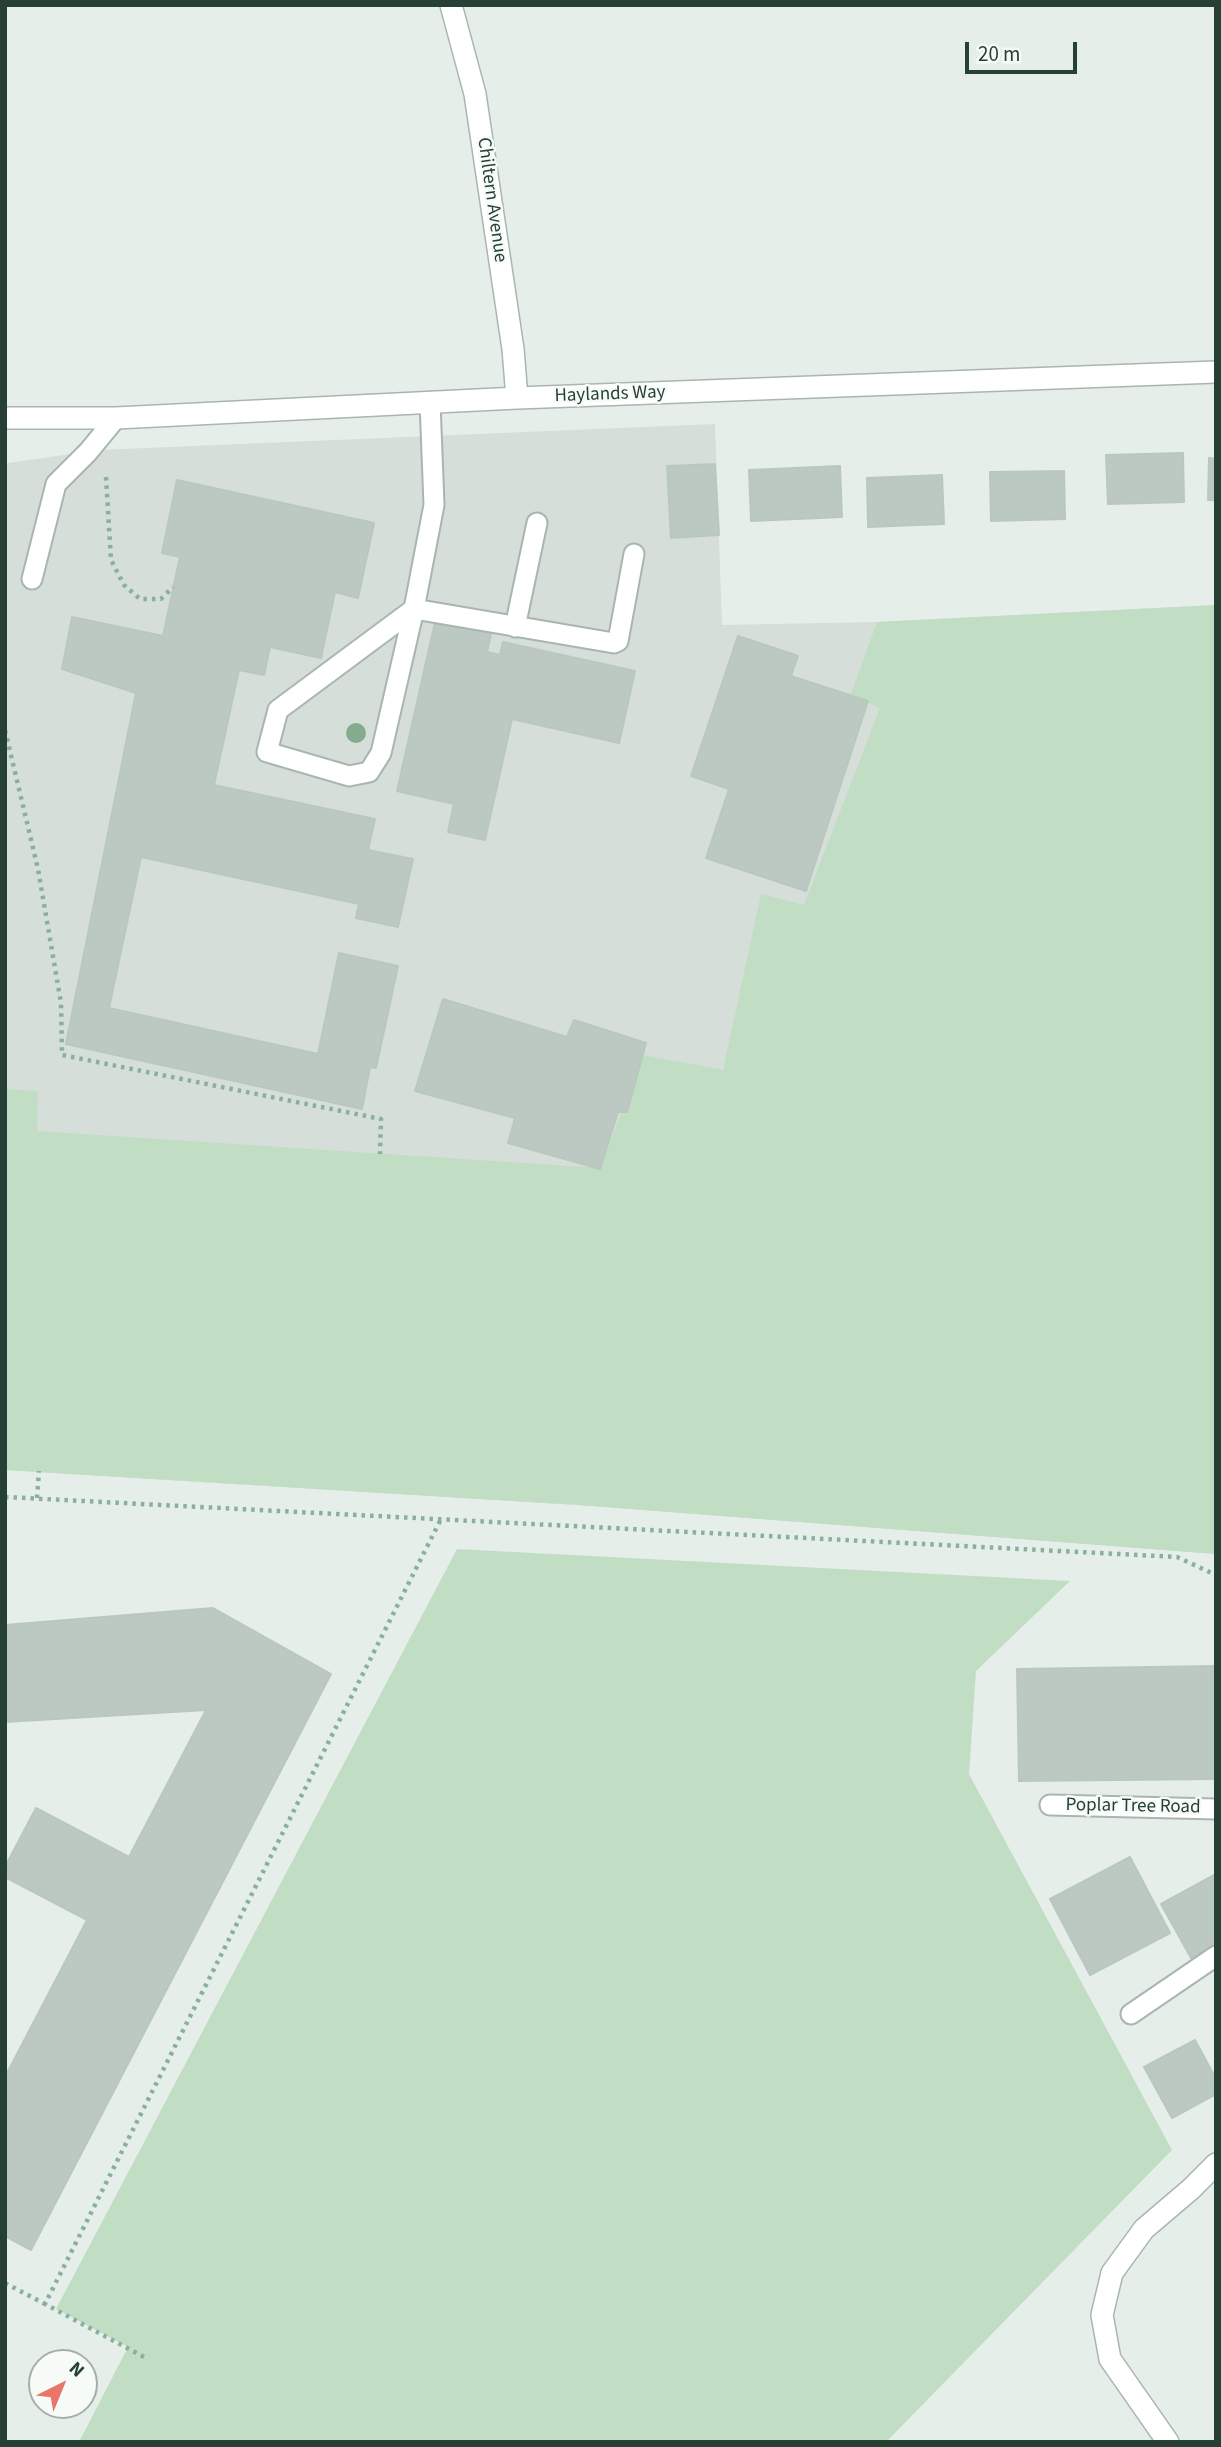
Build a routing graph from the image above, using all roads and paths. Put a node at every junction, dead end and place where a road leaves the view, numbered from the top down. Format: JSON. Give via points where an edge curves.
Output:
{"nodes":[{"id":1,"x":451,"y":5,"type":"edge"},
{"id":2,"x":1216,"y":372,"type":"edge"},
{"id":3,"x":517,"y":398,"type":"junction"},
{"id":4,"x":430,"y":402,"type":"junction"},
{"id":5,"x":5,"y":418,"type":"edge"},
{"id":6,"x":117,"y":418,"type":"junction"},
{"id":7,"x":107,"y":471,"type":"dead end"},
{"id":8,"x":537,"y":523,"type":"dead end"},
{"id":9,"x":634,"y":554,"type":"dead end"},
{"id":10,"x":32,"y":579,"type":"dead end"},
{"id":11,"x":173,"y":587,"type":"dead end"},
{"id":12,"x":414,"y":609,"type":"junction"},
{"id":13,"x":515,"y":627,"type":"junction"},
{"id":14,"x":5,"y":730,"type":"edge"},
{"id":15,"x":380,"y":1154,"type":"dead end"},
{"id":16,"x":38,"y":1471,"type":"dead end"},
{"id":17,"x":5,"y":1497,"type":"edge"},
{"id":18,"x":37,"y":1498,"type":"junction"},
{"id":19,"x":440,"y":1519,"type":"junction"},
{"id":20,"x":1216,"y":1575,"type":"edge"},
{"id":21,"x":1050,"y":1805,"type":"dead end"},
{"id":22,"x":1216,"y":1809,"type":"edge"},
{"id":23,"x":1216,"y":1956,"type":"edge"},
{"id":24,"x":1131,"y":2014,"type":"dead end"},
{"id":25,"x":1216,"y":2164,"type":"edge"},
{"id":26,"x":5,"y":2283,"type":"edge"},
{"id":27,"x":45,"y":2304,"type":"junction"},
{"id":28,"x":144,"y":2357,"type":"dead end"},
{"id":29,"x":1168,"y":2442,"type":"edge"}],
"edges":[{"from":1,"to":3,"type":"street","name":"Chiltern Avenue","via":[[475,94]]},
{"from":2,"to":3,"type":"street","name":"Haylands Way"},
{"from":3,"to":4,"type":"street","name":"Haylands Way"},
{"from":4,"to":6,"type":"street","name":"Haylands Way"},
{"from":4,"to":12,"type":"lane","via":[[434,505]]},
{"from":5,"to":6,"type":"street","name":"Haylands Way"},
{"from":6,"to":10,"type":"lane","via":[[56,484]]},
{"from":7,"to":11,"type":"path","via":[[111,560],[124,585],[140,599],[161,599]]},
{"from":8,"to":13,"type":"lane"},
{"from":9,"to":13,"type":"lane","via":[[618,641]]},
{"from":12,"to":12,"type":"lane","via":[[381,753],[369,772],[349,776],[267,752],[278,710]]},
{"from":12,"to":13,"type":"lane"},
{"from":14,"to":15,"type":"path","via":[[38,869],[61,1003],[62,1055],[381,1119]]},
{"from":16,"to":18,"type":"path"},
{"from":17,"to":18,"type":"path"},
{"from":18,"to":19,"type":"path"},
{"from":19,"to":20,"type":"path","via":[[1177,1557]]},
{"from":19,"to":27,"type":"path"},
{"from":21,"to":22,"type":"lane","name":"Poplar Tree Road"},
{"from":23,"to":24,"type":"lane"},
{"from":25,"to":29,"type":"street","via":[[1144,2229],[1112,2273],[1102,2315],[1110,2360]]},
{"from":26,"to":27,"type":"path"},
{"from":27,"to":28,"type":"path"}]}
